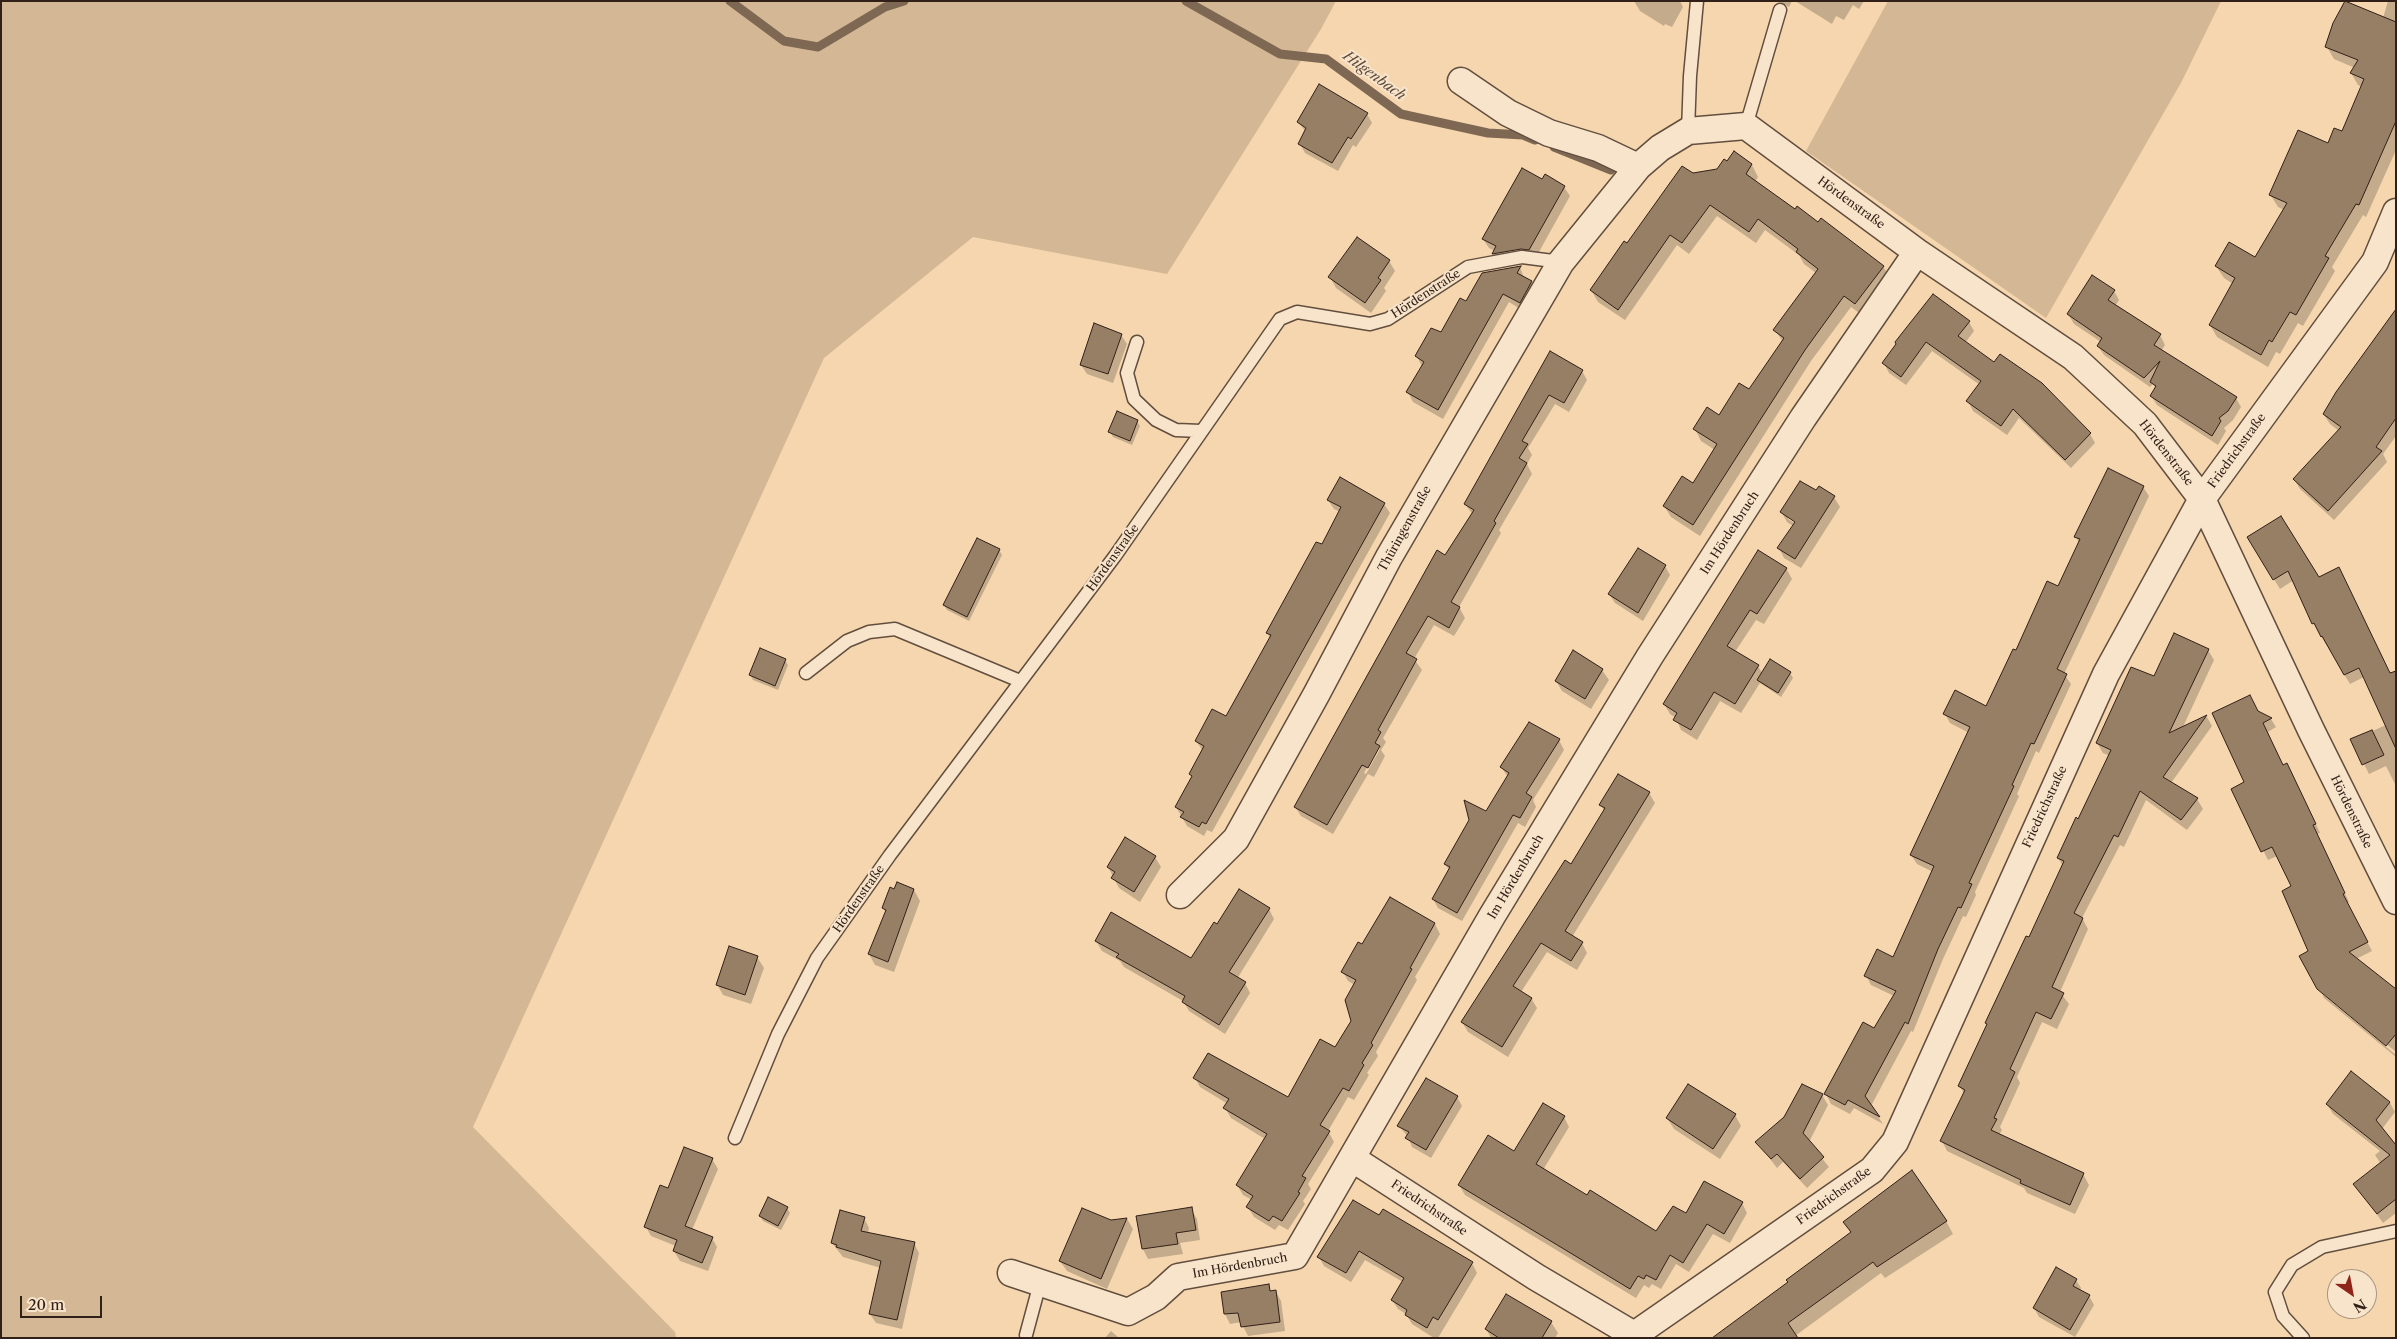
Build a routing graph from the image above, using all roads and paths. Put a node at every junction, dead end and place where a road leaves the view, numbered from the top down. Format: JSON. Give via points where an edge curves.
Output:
{"nodes":[{"id":1,"x":1697,"y":1,"type":"edge"},
{"id":2,"x":1780,"y":10,"type":"dead end"},
{"id":3,"x":1461,"y":81,"type":"dead end"},
{"id":4,"x":1746,"y":126,"type":"junction"},
{"id":5,"x":1688,"y":131,"type":"junction"},
{"id":6,"x":1638,"y":166,"type":"junction"},
{"id":7,"x":2396,"y":212,"type":"edge"},
{"id":8,"x":1917,"y":252,"type":"junction"},
{"id":9,"x":1561,"y":262,"type":"junction"},
{"id":10,"x":1137,"y":342,"type":"dead end"},
{"id":11,"x":1201,"y":431,"type":"junction"},
{"id":12,"x":2202,"y":499,"type":"junction"},
{"id":13,"x":806,"y":674,"type":"dead end"},
{"id":14,"x":1020,"y":681,"type":"junction"},
{"id":15,"x":1180,"y":895,"type":"dead end"},
{"id":16,"x":2396,"y":901,"type":"edge"},
{"id":17,"x":735,"y":1138,"type":"dead end"},
{"id":18,"x":1353,"y":1159,"type":"junction"},
{"id":19,"x":2396,"y":1231,"type":"edge"},
{"id":20,"x":1011,"y":1273,"type":"dead end"},
{"id":21,"x":1040,"y":1282,"type":"junction"},
{"id":22,"x":1026,"y":1335,"type":"dead end"},
{"id":23,"x":1632,"y":1336,"type":"edge"},
{"id":24,"x":2303,"y":1338,"type":"edge"}],
"edges":[{"from":1,"to":5,"type":"lane"},
{"from":2,"to":4,"type":"lane"},
{"from":3,"to":6,"type":"street","via":[[1508,113],[1549,133],[1598,148]]},
{"from":4,"to":5,"type":"street"},
{"from":4,"to":8,"type":"street","name":"Hördenstraße"},
{"from":5,"to":6,"type":"street"},
{"from":6,"to":9,"type":"street","name":"Thüringenstraße"},
{"from":7,"to":12,"type":"street","name":"Friedrichstraße","via":[[2375,262]]},
{"from":8,"to":12,"type":"street","name":"Hördenstraße","via":[[2073,357],[2145,424]]},
{"from":8,"to":18,"type":"street","name":"Im Hördenbruch","via":[[1803,418],[1650,656],[1492,916]]},
{"from":9,"to":11,"type":"lane","name":"Hördenstraße","via":[[1522,257],[1468,267],[1388,319],[1370,324],[1297,312],[1280,319]]},
{"from":9,"to":15,"type":"street","name":"Thüringenstraße","via":[[1389,557],[1236,839]]},
{"from":10,"to":11,"type":"lane","via":[[1127,373],[1134,399],[1156,420],[1176,430]]},
{"from":11,"to":14,"type":"lane","name":"Hördenstraße","via":[[1115,556]]},
{"from":12,"to":16,"type":"street","name":"Hördenstraße"},
{"from":12,"to":23,"type":"street","name":"Friedrichstraße","via":[[2106,674],[1895,1142],[1872,1170]]},
{"from":13,"to":14,"type":"lane","via":[[847,641],[870,632],[895,629]]},
{"from":14,"to":17,"type":"lane","name":"Hördenstraße","via":[[818,958],[778,1034]]},
{"from":18,"to":21,"type":"street","name":"Im Hördenbruch","via":[[1295,1256],[1178,1277],[1156,1297],[1128,1312]]},
{"from":18,"to":23,"type":"street","name":"Friedrichstraße"},
{"from":19,"to":24,"type":"lane","via":[[2322,1247],[2292,1265],[2275,1292],[2283,1316]]},
{"from":20,"to":21,"type":"street","name":"Im Hördenbruch"},
{"from":21,"to":22,"type":"lane"}]}
